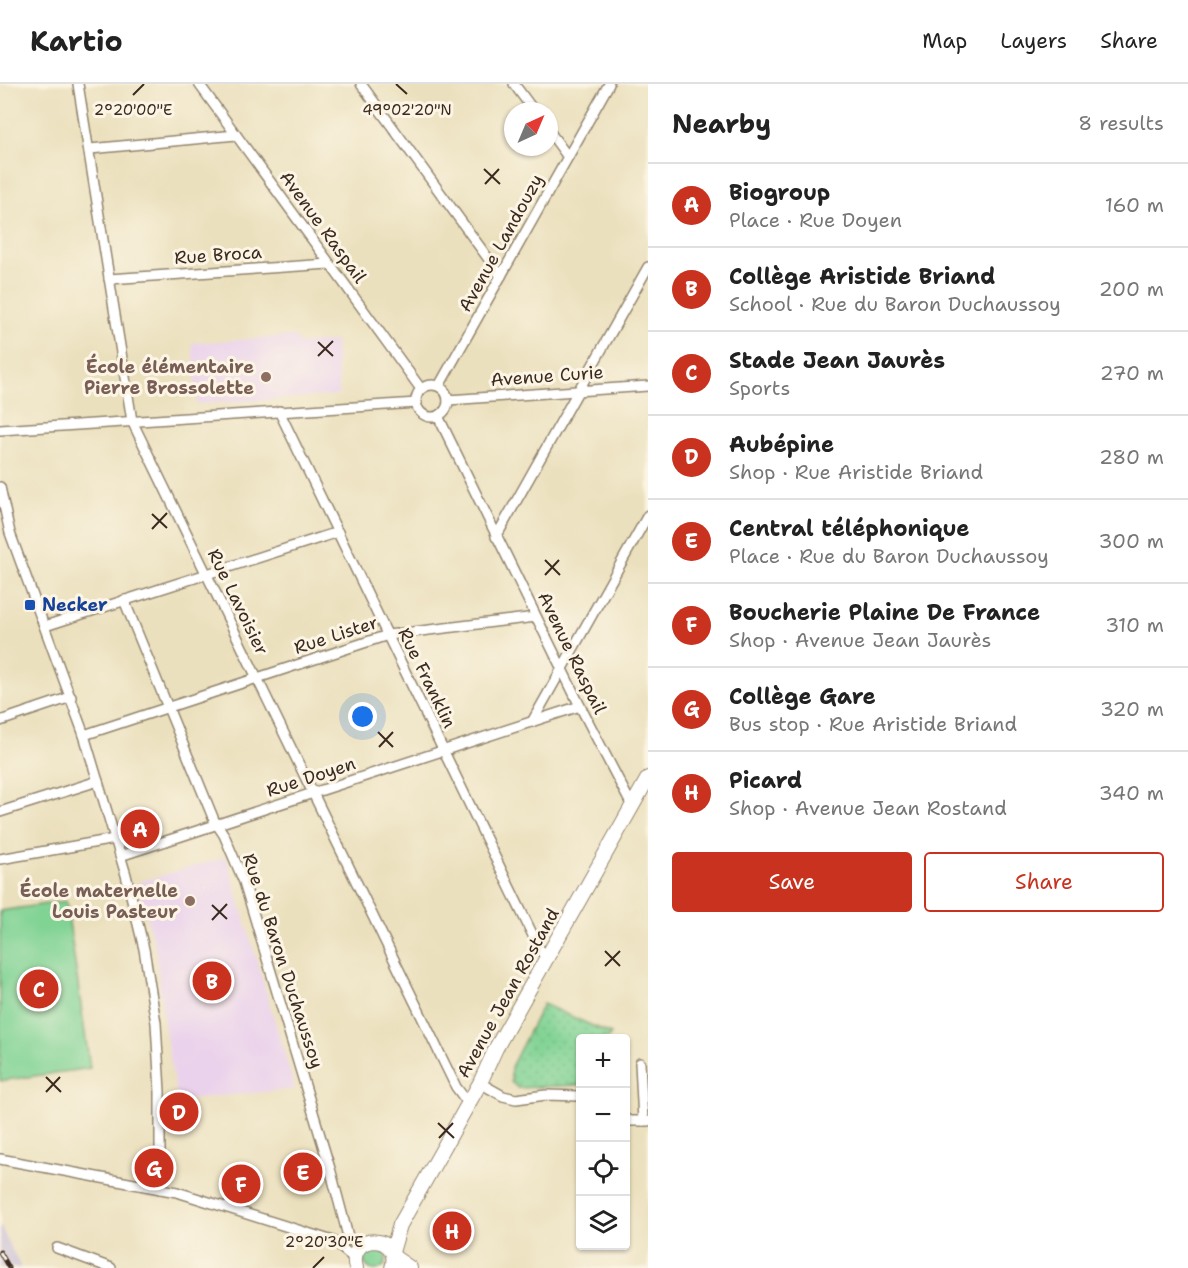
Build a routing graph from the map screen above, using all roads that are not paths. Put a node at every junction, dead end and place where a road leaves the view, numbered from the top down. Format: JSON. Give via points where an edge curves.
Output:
{"nodes":[{"id":1,"x":78,"y":84,"type":"edge"},
{"id":2,"x":199,"y":84,"type":"edge"},
{"id":3,"x":361,"y":84,"type":"edge"},
{"id":4,"x":514,"y":84,"type":"edge"},
{"id":5,"x":609,"y":84,"type":"edge"},
{"id":6,"x":527,"y":102,"type":"edge"},
{"id":7,"x":236,"y":135,"type":"junction"},
{"id":8,"x":558,"y":143,"type":"edge"},
{"id":9,"x":90,"y":149,"type":"junction"},
{"id":10,"x":568,"y":157,"type":"junction"},
{"id":11,"x":329,"y":264,"type":"junction"},
{"id":12,"x":648,"y":267,"type":"edge"},
{"id":13,"x":501,"y":276,"type":"junction"},
{"id":14,"x":109,"y":279,"type":"junction"},
{"id":15,"x":439,"y":386,"type":"junction"},
{"id":16,"x":648,"y":386,"type":"edge"},
{"id":17,"x":421,"y":389,"type":"junction"},
{"id":18,"x":578,"y":391,"type":"junction"},
{"id":19,"x":448,"y":400,"type":"junction"},
{"id":20,"x":417,"y":403,"type":"junction"},
{"id":21,"x":279,"y":411,"type":"junction"},
{"id":22,"x":438,"y":416,"type":"junction"},
{"id":23,"x":132,"y":421,"type":"junction"},
{"id":24,"x":0,"y":430,"type":"edge"},
{"id":25,"x":0,"y":489,"type":"edge"},
{"id":26,"x":648,"y":515,"type":"edge"},
{"id":27,"x":338,"y":532,"type":"junction"},
{"id":28,"x":496,"y":537,"type":"junction"},
{"id":29,"x":206,"y":574,"type":"junction"},
{"id":30,"x":124,"y":600,"type":"junction"},
{"id":31,"x":536,"y":616,"type":"junction"},
{"id":32,"x":45,"y":626,"type":"junction"},
{"id":33,"x":388,"y":635,"type":"junction"},
{"id":34,"x":562,"y":669,"type":"junction"},
{"id":35,"x":257,"y":679,"type":"junction"},
{"id":36,"x":71,"y":698,"type":"junction"},
{"id":37,"x":167,"y":706,"type":"junction"},
{"id":38,"x":580,"y":706,"type":"junction"},
{"id":39,"x":0,"y":722,"type":"edge"},
{"id":40,"x":532,"y":722,"type":"junction"},
{"id":41,"x":84,"y":735,"type":"junction"},
{"id":42,"x":445,"y":751,"type":"junction"},
{"id":43,"x":648,"y":778,"type":"edge"},
{"id":44,"x":98,"y":781,"type":"junction"},
{"id":45,"x":313,"y":794,"type":"junction"},
{"id":46,"x":632,"y":806,"type":"junction"},
{"id":47,"x":0,"y":812,"type":"edge"},
{"id":48,"x":218,"y":826,"type":"junction"},
{"id":49,"x":115,"y":839,"type":"junction"},
{"id":50,"x":120,"y":856,"type":"junction"},
{"id":51,"x":0,"y":859,"type":"edge"},
{"id":52,"x":546,"y":958,"type":"junction"},
{"id":53,"x":640,"y":1063,"type":"dead end"},
{"id":54,"x":480,"y":1083,"type":"junction"},
{"id":55,"x":576,"y":1096,"type":"edge"},
{"id":56,"x":468,"y":1103,"type":"junction"},
{"id":57,"x":630,"y":1121,"type":"edge"},
{"id":58,"x":646,"y":1121,"type":"edge"},
{"id":59,"x":0,"y":1159,"type":"edge"},
{"id":60,"x":160,"y":1189,"type":"junction"},
{"id":61,"x":400,"y":1225,"type":"junction"},
{"id":62,"x":350,"y":1240,"type":"junction"},
{"id":63,"x":333,"y":1241,"type":"junction"},
{"id":64,"x":381,"y":1242,"type":"junction"},
{"id":65,"x":365,"y":1243,"type":"junction"},
{"id":66,"x":57,"y":1248,"type":"dead end"},
{"id":67,"x":393,"y":1259,"type":"edge"},
{"id":68,"x":355,"y":1263,"type":"edge"},
{"id":69,"x":111,"y":1268,"type":"edge"},
{"id":70,"x":410,"y":1268,"type":"edge"}],
"edges":[{"from":1,"to":9,"type":"street","name":"Rue Lavoisier"},
{"from":2,"to":7,"type":"street","name":"Avenue Raspail"},
{"from":3,"to":13,"type":"street"},
{"from":4,"to":6,"type":"street"},
{"from":5,"to":10,"type":"street","name":"Avenue Landouzy"},
{"from":7,"to":9,"type":"street"},
{"from":7,"to":11,"type":"street","name":"Avenue Raspail"},
{"from":8,"to":10,"type":"street"},
{"from":9,"to":14,"type":"street","name":"Rue Lavoisier"},
{"from":10,"to":13,"type":"street","name":"Avenue Landouzy"},
{"from":11,"to":14,"type":"street","name":"Rue Broca"},
{"from":11,"to":17,"type":"street","name":"Avenue Raspail"},
{"from":12,"to":18,"type":"street"},
{"from":13,"to":15,"type":"street","name":"Avenue Landouzy"},
{"from":14,"to":23,"type":"street","name":"Rue Lavoisier"},
{"from":15,"to":17,"type":"street"},
{"from":15,"to":19,"type":"street"},
{"from":16,"to":18,"type":"street","name":"Avenue Curie"},
{"from":17,"to":20,"type":"street"},
{"from":18,"to":19,"type":"street","name":"Avenue Curie"},
{"from":18,"to":28,"type":"street"},
{"from":19,"to":22,"type":"street","via":[[446,410]]},
{"from":20,"to":21,"type":"street"},
{"from":20,"to":22,"type":"street","via":[[424,414]]},
{"from":21,"to":23,"type":"street"},
{"from":21,"to":27,"type":"street","name":"Rue Franklin"},
{"from":22,"to":28,"type":"street","name":"Avenue Raspail"},
{"from":23,"to":24,"type":"street"},
{"from":23,"to":29,"type":"street","name":"Rue Lavoisier"},
{"from":25,"to":32,"type":"street","via":[[10,533]]},
{"from":26,"to":34,"type":"street"},
{"from":27,"to":29,"type":"street"},
{"from":27,"to":33,"type":"street","name":"Rue Franklin"},
{"from":28,"to":31,"type":"street","name":"Avenue Raspail"},
{"from":29,"to":30,"type":"street"},
{"from":29,"to":35,"type":"street","name":"Rue Lavoisier"},
{"from":30,"to":32,"type":"street"},
{"from":30,"to":37,"type":"street","name":"Rue du Baron Duchaussoy"},
{"from":31,"to":33,"type":"street","name":"Rue Lister"},
{"from":31,"to":34,"type":"street","name":"Avenue Raspail"},
{"from":32,"to":36,"type":"street"},
{"from":33,"to":35,"type":"street","name":"Rue Lister"},
{"from":33,"to":42,"type":"street","name":"Rue Franklin"},
{"from":34,"to":38,"type":"street","name":"Avenue Raspail"},
{"from":34,"to":40,"type":"street"},
{"from":35,"to":37,"type":"street","name":"Rue Lister"},
{"from":35,"to":45,"type":"street","name":"Rue Lavoisier"},
{"from":36,"to":39,"type":"street"},
{"from":36,"to":41,"type":"street"},
{"from":37,"to":41,"type":"street","name":"Rue Lister"},
{"from":37,"to":48,"type":"street","name":"Rue du Baron Duchaussoy"},
{"from":38,"to":40,"type":"street","name":"Rue Doyen"},
{"from":38,"to":46,"type":"street","name":"Avenue Raspail"},
{"from":40,"to":42,"type":"street","name":"Rue Doyen"},
{"from":41,"to":44,"type":"street"},
{"from":42,"to":45,"type":"street","name":"Rue Doyen"},
{"from":42,"to":52,"type":"street","name":"Rue Franklin"},
{"from":43,"to":46,"type":"street","name":"Avenue Jean Rostand"},
{"from":44,"to":47,"type":"street"},
{"from":44,"to":49,"type":"street"},
{"from":45,"to":48,"type":"street","name":"Rue Doyen"},
{"from":45,"to":56,"type":"street","name":"Rue Lavoisier","via":[[456,1087]]},
{"from":46,"to":52,"type":"street","name":"Avenue Jean Rostand"},
{"from":48,"to":50,"type":"street","name":"Rue Doyen"},
{"from":48,"to":62,"type":"street","name":"Rue du Baron Duchaussoy","via":[[244,882]]},
{"from":49,"to":50,"type":"street"},
{"from":49,"to":51,"type":"street"},
{"from":50,"to":60,"type":"street","via":[[144,949],[156,1023]]},
{"from":52,"to":54,"type":"street","name":"Avenue Jean Rostand"},
{"from":53,"to":58,"type":"street"},
{"from":54,"to":55,"type":"street","via":[[516,1099]]},
{"from":54,"to":56,"type":"street","name":"Avenue Jean Rostand"},
{"from":56,"to":61,"type":"street","name":"Avenue Jean Rostand"},
{"from":57,"to":58,"type":"street"},
{"from":59,"to":60,"type":"street"},
{"from":60,"to":63,"type":"street"},
{"from":61,"to":64,"type":"street","name":"Avenue Jean Rostand"},
{"from":61,"to":67,"type":"street","name":"Avenue Jean Rostand"},
{"from":62,"to":63,"type":"street"},
{"from":62,"to":65,"type":"street"},
{"from":63,"to":68,"type":"street"},
{"from":64,"to":65,"type":"street"},
{"from":64,"to":67,"type":"street"},
{"from":65,"to":68,"type":"street","via":[[357,1251]]},
{"from":66,"to":69,"type":"street"},
{"from":67,"to":70,"type":"street"}]}
